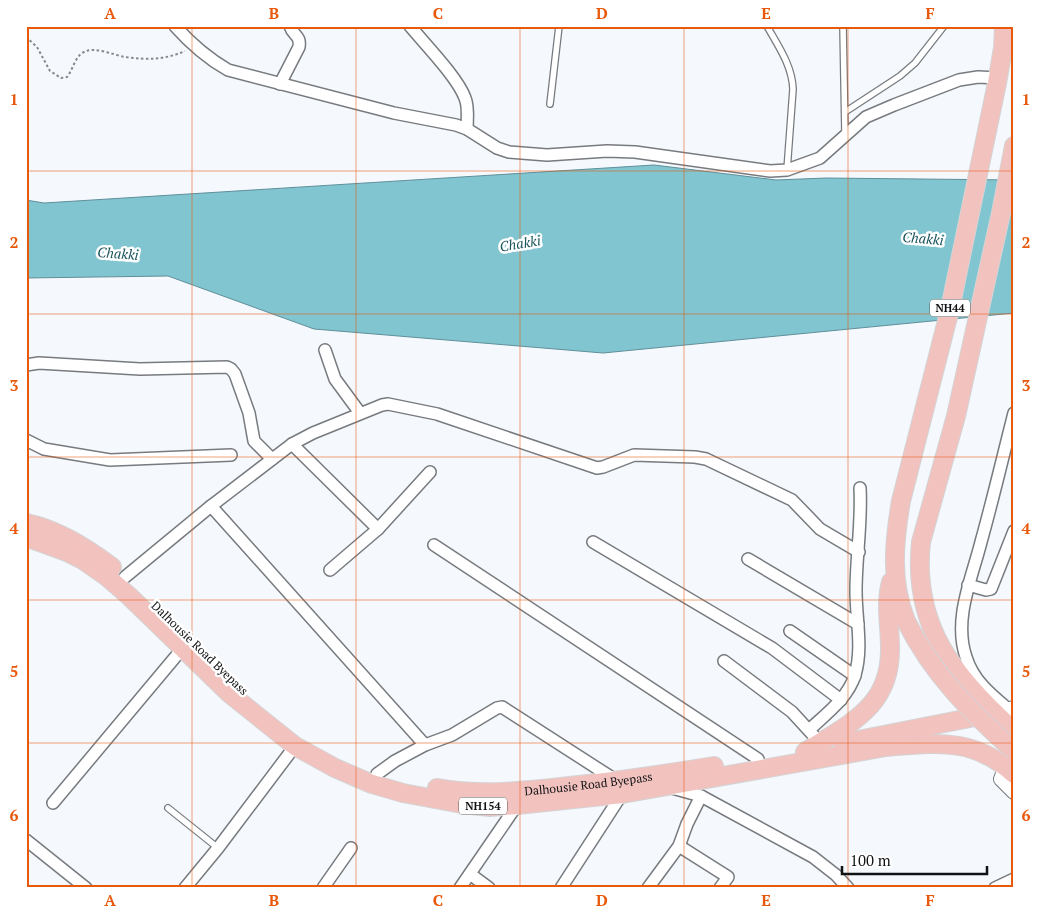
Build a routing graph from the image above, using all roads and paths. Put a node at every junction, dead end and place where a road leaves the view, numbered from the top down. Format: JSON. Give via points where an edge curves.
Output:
{"nodes":[{"id":1,"x":175,"y":26,"type":"edge"},
{"id":2,"x":290,"y":26,"type":"edge"},
{"id":3,"x":410,"y":26,"type":"edge"},
{"id":4,"x":559,"y":26,"type":"edge"},
{"id":5,"x":766,"y":26,"type":"edge"},
{"id":6,"x":843,"y":26,"type":"edge"},
{"id":7,"x":944,"y":26,"type":"edge"},
{"id":8,"x":1004,"y":26,"type":"edge"},
{"id":9,"x":26,"y":38,"type":"edge"},
{"id":10,"x":194,"y":46,"type":"junction"},
{"id":11,"x":998,"y":78,"type":"junction"},
{"id":12,"x":280,"y":84,"type":"junction"},
{"id":13,"x":550,"y":104,"type":"dead end"},
{"id":14,"x":845,"y":112,"type":"junction"},
{"id":15,"x":467,"y":130,"type":"junction"},
{"id":16,"x":845,"y":136,"type":"junction"},
{"id":17,"x":1014,"y":146,"type":"edge"},
{"id":18,"x":787,"y":170,"type":"junction"},
{"id":19,"x":324,"y":350,"type":"dead end"},
{"id":20,"x":26,"y":365,"type":"edge"},
{"id":21,"x":1014,"y":412,"type":"edge"},
{"id":22,"x":360,"y":413,"type":"junction"},
{"id":23,"x":26,"y":440,"type":"edge"},
{"id":24,"x":292,"y":444,"type":"junction"},
{"id":25,"x":231,"y":455,"type":"dead end"},
{"id":26,"x":272,"y":460,"type":"junction"},
{"id":27,"x":430,"y":472,"type":"dead end"},
{"id":28,"x":860,"y":488,"type":"dead end"},
{"id":29,"x":211,"y":506,"type":"junction"},
{"id":30,"x":26,"y":523,"type":"edge"},
{"id":31,"x":378,"y":529,"type":"junction"},
{"id":32,"x":1014,"y":531,"type":"edge"},
{"id":33,"x":26,"y":537,"type":"edge"},
{"id":34,"x":594,"y":542,"type":"dead end"},
{"id":35,"x":434,"y":545,"type":"dead end"},
{"id":36,"x":859,"y":552,"type":"junction"},
{"id":37,"x":748,"y":558,"type":"dead end"},
{"id":38,"x":330,"y":570,"type":"dead end"},
{"id":39,"x":894,"y":573,"type":"junction"},
{"id":40,"x":125,"y":578,"type":"junction"},
{"id":41,"x":968,"y":585,"type":"junction"},
{"id":42,"x":858,"y":624,"type":"junction"},
{"id":43,"x":790,"y":631,"type":"dead end"},
{"id":44,"x":182,"y":649,"type":"junction"},
{"id":45,"x":724,"y":661,"type":"dead end"},
{"id":46,"x":855,"y":676,"type":"junction"},
{"id":47,"x":841,"y":700,"type":"junction"},
{"id":48,"x":1005,"y":710,"type":"edge"},
{"id":49,"x":1014,"y":731,"type":"edge"},
{"id":50,"x":811,"y":742,"type":"junction"},
{"id":51,"x":425,"y":745,"type":"junction"},
{"id":52,"x":295,"y":746,"type":"junction"},
{"id":53,"x":758,"y":759,"type":"junction"},
{"id":54,"x":1012,"y":760,"type":"edge"},
{"id":55,"x":377,"y":774,"type":"junction"},
{"id":56,"x":619,"y":787,"type":"junction"},
{"id":57,"x":666,"y":787,"type":"junction"},
{"id":58,"x":1014,"y":792,"type":"edge"},
{"id":59,"x":701,"y":796,"type":"junction"},
{"id":60,"x":53,"y":802,"type":"dead end"},
{"id":61,"x":517,"y":805,"type":"junction"},
{"id":62,"x":168,"y":808,"type":"dead end"},
{"id":63,"x":26,"y":840,"type":"edge"},
{"id":64,"x":679,"y":846,"type":"junction"},
{"id":65,"x":218,"y":848,"type":"junction"},
{"id":66,"x":351,"y":848,"type":"dead end"},
{"id":67,"x":470,"y":874,"type":"junction"},
{"id":68,"x":1014,"y":879,"type":"edge"},
{"id":69,"x":326,"y":884,"type":"edge"},
{"id":70,"x":86,"y":888,"type":"edge"},
{"id":71,"x":185,"y":888,"type":"edge"},
{"id":72,"x":338,"y":888,"type":"edge"},
{"id":73,"x":460,"y":888,"type":"edge"},
{"id":74,"x":489,"y":888,"type":"edge"},
{"id":75,"x":561,"y":888,"type":"edge"},
{"id":76,"x":648,"y":888,"type":"edge"},
{"id":77,"x":720,"y":888,"type":"edge"},
{"id":78,"x":848,"y":888,"type":"edge"},
{"id":79,"x":995,"y":888,"type":"edge"}],
"edges":[{"from":1,"to":10,"type":"street"},
{"from":2,"to":12,"type":"street","via":[[300,42]]},
{"from":3,"to":15,"type":"street","via":[[465,97]]},
{"from":4,"to":13,"type":"lane"},
{"from":5,"to":18,"type":"lane","via":[[792,76]]},
{"from":6,"to":14,"type":"lane"},
{"from":7,"to":14,"type":"lane","via":[[900,76]]},
{"from":8,"to":11,"type":"highway","number":"NH44"},
{"from":9,"to":10,"type":"path","via":[[37,47],[50,71],[61,78],[67,77],[85,51],[163,59]]},
{"from":10,"to":12,"type":"street","via":[[228,70]]},
{"from":11,"to":16,"type":"street","via":[[959,80],[866,117]]},
{"from":11,"to":39,"type":"highway","number":"NH44","via":[[950,309],[901,501]]},
{"from":12,"to":15,"type":"street"},
{"from":14,"to":16,"type":"lane"},
{"from":15,"to":18,"type":"street","via":[[496,148],[510,152],[547,155],[635,152],[770,171]]},
{"from":16,"to":18,"type":"street","via":[[820,158]]},
{"from":17,"to":48,"type":"highway","number":"NH44","via":[[956,416],[921,542],[919,561],[922,597],[936,637],[957,672]]},
{"from":19,"to":22,"type":"street","via":[[335,379]]},
{"from":20,"to":26,"type":"street","via":[[140,369],[227,367],[235,374],[249,412],[254,441]]},
{"from":21,"to":41,"type":"street"},
{"from":22,"to":24,"type":"street"},
{"from":22,"to":36,"type":"street","via":[[388,404],[425,410],[598,468],[634,456],[706,458],[792,500],[820,529]]},
{"from":23,"to":25,"type":"street","via":[[44,449],[110,460]]},
{"from":24,"to":26,"type":"street"},
{"from":24,"to":31,"type":"street"},
{"from":26,"to":29,"type":"street"},
{"from":27,"to":31,"type":"street"},
{"from":28,"to":36,"type":"street"},
{"from":29,"to":40,"type":"street"},
{"from":29,"to":51,"type":"street"},
{"from":30,"to":40,"type":"highway","name":"Dalhousie Road Byepass","number":"NH154","via":[[92,552]]},
{"from":31,"to":38,"type":"street"},
{"from":32,"to":41,"type":"street","via":[[991,589]]},
{"from":33,"to":44,"type":"highway","number":"NH154","via":[[67,552],[98,571],[129,596]]},
{"from":34,"to":47,"type":"street","via":[[772,648]]},
{"from":35,"to":53,"type":"street"},
{"from":36,"to":42,"type":"street"},
{"from":37,"to":42,"type":"street"},
{"from":39,"to":50,"type":"highway","via":[[888,601],[890,663],[882,690],[866,711],[851,723]]},
{"from":39,"to":54,"type":"highway","number":"NH44","bridge":true,"via":[[900,607],[920,646],[940,676]]},
{"from":40,"to":55,"type":"highway","name":"Dalhousie Road Byepass","number":"NH154","via":[[235,683],[283,723],[340,760]]},
{"from":41,"to":48,"type":"street","via":[[962,639],[965,656],[974,676]]},
{"from":42,"to":46,"type":"street","via":[[859,654]]},
{"from":43,"to":46,"type":"street"},
{"from":44,"to":52,"type":"highway","number":"NH154","via":[[230,694]]},
{"from":44,"to":60,"type":"street"},
{"from":45,"to":50,"type":"street","via":[[792,712]]},
{"from":46,"to":47,"type":"street"},
{"from":47,"to":50,"type":"street"},
{"from":48,"to":49,"type":"highway","number":"NH44"},
{"from":48,"to":50,"type":"highway","name":"Dalhousie Road Byepass","number":"NH154","via":[[891,732]]},
{"from":50,"to":53,"type":"highway","name":"Dalhousie Road Byepass","number":"NH154"},
{"from":51,"to":55,"type":"street"},
{"from":51,"to":56,"type":"street","via":[[452,735],[502,707]]},
{"from":52,"to":61,"type":"highway","number":"NH154","via":[[335,768],[402,793],[462,804]]},
{"from":52,"to":65,"type":"street"},
{"from":53,"to":56,"type":"highway","name":"Dalhousie Road Byepass","number":"NH154"},
{"from":54,"to":57,"type":"highway","number":"NH154","via":[[966,746],[927,743],[886,747]]},
{"from":54,"to":58,"type":"street","via":[[1001,779]]},
{"from":55,"to":56,"type":"highway","name":"Dalhousie Road Byepass","number":"NH154","via":[[423,786],[479,793]]},
{"from":56,"to":57,"type":"highway","number":"NH154"},
{"from":56,"to":61,"type":"highway","number":"NH154"},
{"from":56,"to":75,"type":"street"},
{"from":57,"to":59,"type":"street"},
{"from":59,"to":64,"type":"street"},
{"from":59,"to":78,"type":"street","via":[[813,857]]},
{"from":61,"to":67,"type":"street"},
{"from":62,"to":65,"type":"lane"},
{"from":63,"to":70,"type":"street"},
{"from":64,"to":76,"type":"street"},
{"from":64,"to":77,"type":"street","via":[[728,877]]},
{"from":65,"to":71,"type":"street"},
{"from":66,"to":69,"type":"street"},
{"from":67,"to":73,"type":"street"},
{"from":67,"to":74,"type":"street"},
{"from":68,"to":79,"type":"street"},
{"from":69,"to":72,"type":"street"}]}
